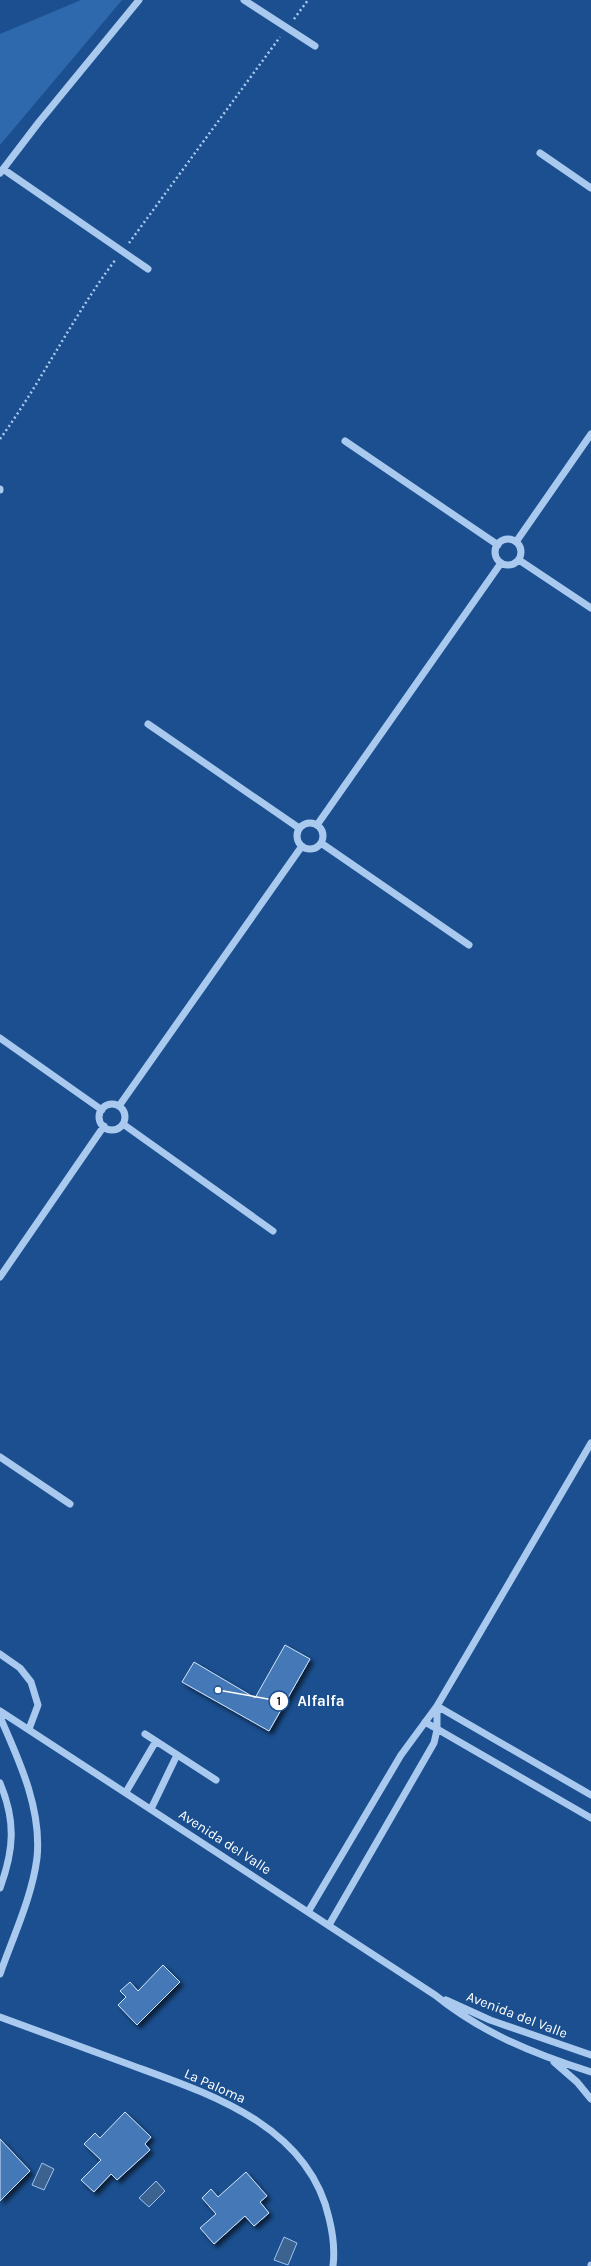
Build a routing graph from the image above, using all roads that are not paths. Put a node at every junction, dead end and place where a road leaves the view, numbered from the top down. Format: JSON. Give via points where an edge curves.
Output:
{"nodes":[{"id":1,"x":139,"y":0,"type":"edge"},
{"id":2,"x":244,"y":0,"type":"edge"},
{"id":3,"x":315,"y":46,"type":"dead end"},
{"id":4,"x":540,"y":153,"type":"dead end"},
{"id":5,"x":1,"y":171,"type":"edge"},
{"id":6,"x":591,"y":188,"type":"edge"},
{"id":7,"x":148,"y":268,"type":"dead end"},
{"id":8,"x":591,"y":434,"type":"edge"},
{"id":9,"x":345,"y":441,"type":"dead end"},
{"id":10,"x":516,"y":542,"type":"junction"},
{"id":11,"x":498,"y":545,"type":"junction"},
{"id":12,"x":519,"y":560,"type":"junction"},
{"id":13,"x":501,"y":563,"type":"junction"},
{"id":14,"x":591,"y":608,"type":"edge"},
{"id":15,"x":148,"y":724,"type":"dead end"},
{"id":16,"x":317,"y":824,"type":"junction"},
{"id":17,"x":299,"y":828,"type":"junction"},
{"id":18,"x":321,"y":843,"type":"junction"},
{"id":19,"x":302,"y":846,"type":"junction"},
{"id":20,"x":469,"y":945,"type":"dead end"},
{"id":21,"x":0,"y":1038,"type":"edge"},
{"id":22,"x":119,"y":1106,"type":"junction"},
{"id":23,"x":102,"y":1110,"type":"junction"},
{"id":24,"x":123,"y":1124,"type":"junction"},
{"id":25,"x":104,"y":1126,"type":"junction"},
{"id":26,"x":273,"y":1231,"type":"dead end"},
{"id":27,"x":0,"y":1277,"type":"edge"},
{"id":28,"x":591,"y":1443,"type":"edge"},
{"id":29,"x":0,"y":1457,"type":"edge"},
{"id":30,"x":70,"y":1504,"type":"dead end"},
{"id":31,"x":0,"y":1654,"type":"edge"},
{"id":32,"x":437,"y":1706,"type":"junction"},
{"id":33,"x":0,"y":1711,"type":"edge"},
{"id":34,"x":0,"y":1717,"type":"edge"},
{"id":35,"x":425,"y":1722,"type":"junction"},
{"id":36,"x":29,"y":1730,"type":"junction"},
{"id":37,"x":437,"y":1730,"type":"junction"},
{"id":38,"x":145,"y":1734,"type":"dead end"},
{"id":39,"x":156,"y":1741,"type":"junction"},
{"id":40,"x":177,"y":1755,"type":"junction"},
{"id":41,"x":216,"y":1780,"type":"dead end"},
{"id":42,"x":0,"y":1783,"type":"edge"},
{"id":43,"x":126,"y":1792,"type":"junction"},
{"id":44,"x":591,"y":1795,"type":"edge"},
{"id":45,"x":151,"y":1809,"type":"junction"},
{"id":46,"x":591,"y":1818,"type":"edge"},
{"id":47,"x":0,"y":1888,"type":"edge"},
{"id":48,"x":308,"y":1912,"type":"junction"},
{"id":49,"x":329,"y":1925,"type":"junction"},
{"id":50,"x":0,"y":1974,"type":"edge"},
{"id":51,"x":435,"y":1995,"type":"junction"},
{"id":52,"x":0,"y":2017,"type":"edge"},
{"id":53,"x":591,"y":2056,"type":"edge"},
{"id":54,"x":550,"y":2058,"type":"junction"},
{"id":55,"x":591,"y":2072,"type":"edge"},
{"id":56,"x":591,"y":2099,"type":"edge"},
{"id":57,"x":333,"y":2266,"type":"edge"}],
"edges":[{"from":1,"to":5,"type":"street"},
{"from":2,"to":3,"type":"street"},
{"from":4,"to":6,"type":"street"},
{"from":5,"to":7,"type":"street"},
{"from":8,"to":10,"type":"street"},
{"from":9,"to":11,"type":"street"},
{"from":10,"to":11,"type":"street","via":[[504,540]]},
{"from":10,"to":12,"type":"street","via":[[521,548]]},
{"from":11,"to":13,"type":"street","via":[[496,557]]},
{"from":12,"to":13,"type":"street","via":[[509,565]]},
{"from":12,"to":14,"type":"street"},
{"from":13,"to":16,"type":"street"},
{"from":15,"to":17,"type":"street"},
{"from":16,"to":17,"type":"street","via":[[309,823]]},
{"from":16,"to":18,"type":"street","via":[[322,831]]},
{"from":17,"to":19,"type":"street","via":[[297,836]]},
{"from":18,"to":19,"type":"street","via":[[310,848]]},
{"from":18,"to":20,"type":"street"},
{"from":19,"to":22,"type":"street"},
{"from":21,"to":23,"type":"street"},
{"from":22,"to":23,"type":"street","via":[[112,1104]]},
{"from":22,"to":24,"type":"street","via":[[125,1116]]},
{"from":23,"to":25,"type":"street","via":[[100,1117]]},
{"from":24,"to":25,"type":"street","via":[[112,1130]]},
{"from":24,"to":26,"type":"street"},
{"from":25,"to":27,"type":"street"},
{"from":28,"to":32,"type":"street"},
{"from":29,"to":30,"type":"street"},
{"from":31,"to":36,"type":"street","via":[[20,1668],[31,1682],[38,1705]]},
{"from":32,"to":35,"type":"street"},
{"from":32,"to":37,"type":"street"},
{"from":32,"to":44,"type":"street"},
{"from":33,"to":36,"type":"street","name":"Avenida del Valle"},
{"from":34,"to":50,"type":"street","via":[[27,1785],[37,1844],[34,1873]]},
{"from":35,"to":37,"type":"street"},
{"from":35,"to":48,"type":"street","via":[[401,1755]]},
{"from":36,"to":43,"type":"street","name":"Avenida del Valle"},
{"from":37,"to":46,"type":"street"},
{"from":37,"to":49,"type":"street","via":[[434,1743]]},
{"from":38,"to":39,"type":"street"},
{"from":39,"to":40,"type":"street"},
{"from":39,"to":43,"type":"street"},
{"from":40,"to":41,"type":"street"},
{"from":40,"to":45,"type":"street"},
{"from":42,"to":47,"type":"street","via":[[8,1806],[12,1835],[8,1862]]},
{"from":43,"to":45,"type":"street","name":"Avenida del Valle"},
{"from":45,"to":48,"type":"street","name":"Avenida del Valle"},
{"from":48,"to":49,"type":"street","name":"Avenida del Valle"},
{"from":49,"to":51,"type":"street","name":"Avenida del Valle"},
{"from":51,"to":53,"type":"street","name":"Avenida del Valle","via":[[490,2020]]},
{"from":51,"to":54,"type":"street","name":"Avenida del Valle","via":[[485,2031]]},
{"from":52,"to":57,"type":"street","name":"La Paloma","via":[[207,2094],[243,2112],[268,2129],[298,2157],[320,2191],[332,2229]]},
{"from":54,"to":55,"type":"street","name":"Avenida del Valle"},
{"from":54,"to":56,"type":"street","via":[[577,2082]]}]}
